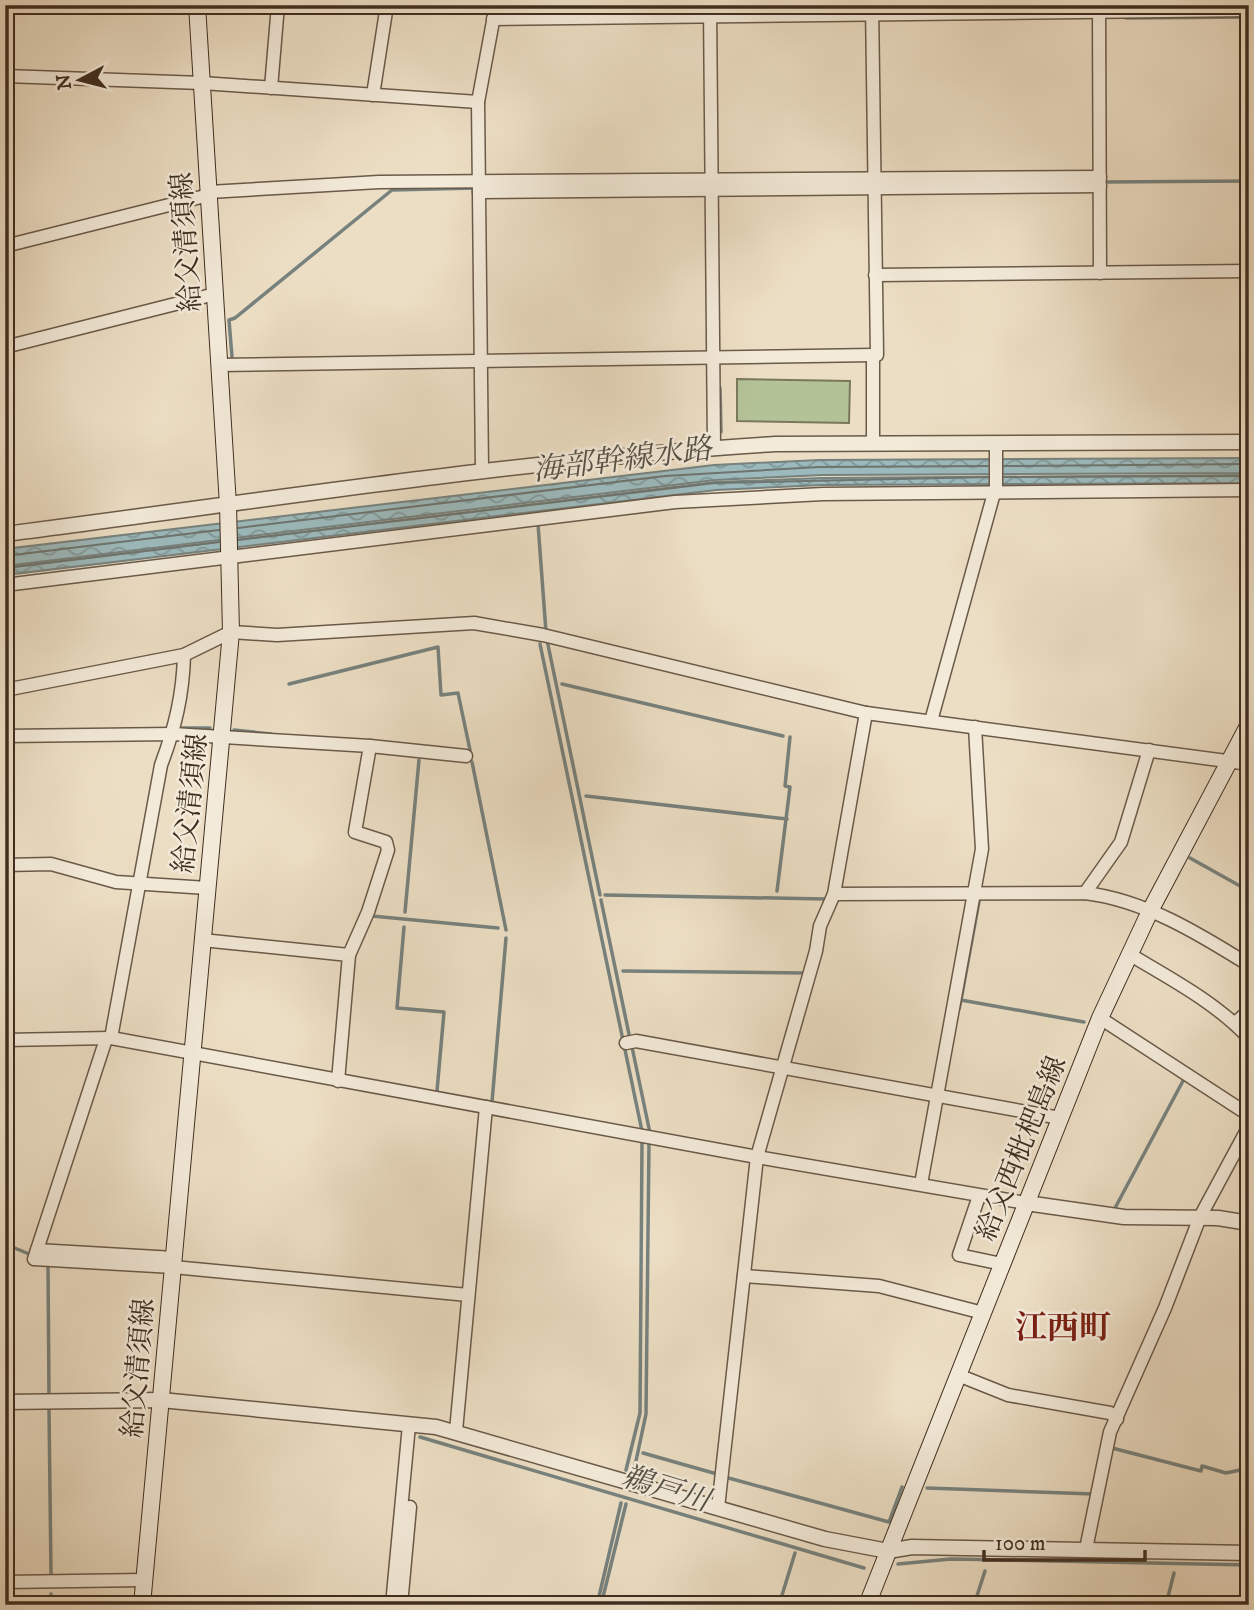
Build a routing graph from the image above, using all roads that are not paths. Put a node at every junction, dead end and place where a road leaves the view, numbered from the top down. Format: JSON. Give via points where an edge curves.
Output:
{"nodes":[{"id":1,"x":197,"y":5,"type":"edge"},
{"id":2,"x":278,"y":5,"type":"edge"},
{"id":3,"x":387,"y":5,"type":"edge"},
{"id":4,"x":496,"y":5,"type":"edge"},
{"id":5,"x":1099,"y":9,"type":"edge"},
{"id":6,"x":872,"y":10,"type":"edge"},
{"id":7,"x":1249,"y":10,"type":"edge"},
{"id":8,"x":710,"y":11,"type":"edge"},
{"id":9,"x":493,"y":19,"type":"junction"},
{"id":10,"x":5,"y":76,"type":"edge"},
{"id":11,"x":202,"y":83,"type":"junction"},
{"id":12,"x":271,"y":88,"type":"junction"},
{"id":13,"x":373,"y":95,"type":"junction"},
{"id":14,"x":478,"y":102,"type":"junction"},
{"id":15,"x":1100,"y":181,"type":"junction"},
{"id":16,"x":873,"y":184,"type":"junction"},
{"id":17,"x":711,"y":185,"type":"junction"},
{"id":18,"x":479,"y":187,"type":"junction"},
{"id":19,"x":209,"y":193,"type":"junction"},
{"id":20,"x":5,"y":246,"type":"edge"},
{"id":21,"x":1249,"y":271,"type":"edge"},
{"id":22,"x":1100,"y":272,"type":"junction"},
{"id":23,"x":875,"y":275,"type":"junction"},
{"id":24,"x":215,"y":294,"type":"junction"},
{"id":25,"x":5,"y":347,"type":"edge"},
{"id":26,"x":873,"y":355,"type":"junction"},
{"id":27,"x":713,"y":358,"type":"junction"},
{"id":28,"x":480,"y":361,"type":"junction"},
{"id":29,"x":219,"y":365,"type":"junction"},
{"id":30,"x":1249,"y":442,"type":"edge"},
{"id":31,"x":873,"y":444,"type":"junction"},
{"id":32,"x":714,"y":448,"type":"junction"},
{"id":33,"x":996,"y":451,"type":"junction"},
{"id":34,"x":482,"y":470,"type":"junction"},
{"id":35,"x":1249,"y":490,"type":"edge"},
{"id":36,"x":995,"y":492,"type":"junction"},
{"id":37,"x":228,"y":512,"type":"junction"},
{"id":38,"x":5,"y":534,"type":"edge"},
{"id":39,"x":230,"y":554,"type":"junction"},
{"id":40,"x":5,"y":585,"type":"edge"},
{"id":41,"x":231,"y":632,"type":"junction"},
{"id":42,"x":184,"y":655,"type":"junction"},
{"id":43,"x":5,"y":690,"type":"edge"},
{"id":44,"x":866,"y":713,"type":"junction"},
{"id":45,"x":931,"y":721,"type":"junction"},
{"id":46,"x":1249,"y":724,"type":"edge"},
{"id":47,"x":975,"y":727,"type":"junction"},
{"id":48,"x":173,"y":734,"type":"junction"},
{"id":49,"x":5,"y":736,"type":"edge"},
{"id":50,"x":222,"y":736,"type":"junction"},
{"id":51,"x":370,"y":746,"type":"junction"},
{"id":52,"x":1149,"y":750,"type":"junction"},
{"id":53,"x":466,"y":756,"type":"dead end"},
{"id":54,"x":1230,"y":760,"type":"junction"},
{"id":55,"x":1249,"y":764,"type":"edge"},
{"id":56,"x":5,"y":865,"type":"edge"},
{"id":57,"x":138,"y":884,"type":"junction"},
{"id":58,"x":207,"y":888,"type":"junction"},
{"id":59,"x":975,"y":893,"type":"junction"},
{"id":60,"x":1085,"y":893,"type":"junction"},
{"id":61,"x":834,"y":894,"type":"junction"},
{"id":62,"x":1150,"y":911,"type":"junction"},
{"id":63,"x":202,"y":940,"type":"junction"},
{"id":64,"x":1129,"y":954,"type":"junction"},
{"id":65,"x":349,"y":955,"type":"junction"},
{"id":66,"x":1249,"y":965,"type":"edge"},
{"id":67,"x":1249,"y":1011,"type":"edge"},
{"id":68,"x":1100,"y":1018,"type":"junction"},
{"id":69,"x":1235,"y":1023,"type":"junction"},
{"id":70,"x":108,"y":1038,"type":"junction"},
{"id":71,"x":1249,"y":1038,"type":"edge"},
{"id":72,"x":5,"y":1040,"type":"edge"},
{"id":73,"x":626,"y":1043,"type":"dead end"},
{"id":74,"x":193,"y":1054,"type":"junction"},
{"id":75,"x":783,"y":1068,"type":"junction"},
{"id":76,"x":338,"y":1081,"type":"junction"},
{"id":77,"x":937,"y":1095,"type":"junction"},
{"id":78,"x":486,"y":1107,"type":"junction"},
{"id":79,"x":1249,"y":1115,"type":"edge"},
{"id":80,"x":1060,"y":1118,"type":"junction"},
{"id":81,"x":1249,"y":1126,"type":"edge"},
{"id":82,"x":757,"y":1157,"type":"junction"},
{"id":83,"x":921,"y":1184,"type":"junction"},
{"id":84,"x":979,"y":1196,"type":"junction"},
{"id":85,"x":1026,"y":1203,"type":"junction"},
{"id":86,"x":1200,"y":1217,"type":"junction"},
{"id":87,"x":1249,"y":1223,"type":"edge"},
{"id":88,"x":174,"y":1262,"type":"junction"},
{"id":89,"x":1002,"y":1264,"type":"junction"},
{"id":90,"x":744,"y":1276,"type":"junction"},
{"id":91,"x":468,"y":1295,"type":"junction"},
{"id":92,"x":983,"y":1313,"type":"junction"},
{"id":93,"x":958,"y":1375,"type":"junction"},
{"id":94,"x":161,"y":1400,"type":"junction"},
{"id":95,"x":5,"y":1402,"type":"edge"},
{"id":96,"x":1116,"y":1419,"type":"junction"},
{"id":97,"x":413,"y":1425,"type":"junction"},
{"id":98,"x":456,"y":1431,"type":"junction"},
{"id":99,"x":718,"y":1508,"type":"junction"},
{"id":100,"x":1086,"y":1549,"type":"junction"},
{"id":101,"x":888,"y":1551,"type":"junction"},
{"id":102,"x":1249,"y":1553,"type":"edge"},
{"id":103,"x":144,"y":1580,"type":"junction"},
{"id":104,"x":5,"y":1582,"type":"edge"},
{"id":105,"x":142,"y":1605,"type":"edge"},
{"id":106,"x":392,"y":1605,"type":"edge"},
{"id":107,"x":401,"y":1605,"type":"edge"},
{"id":108,"x":867,"y":1605,"type":"edge"}],
"edges":[{"from":1,"to":11,"type":"main road","name":"給父清須線"},
{"from":2,"to":12,"type":"street"},
{"from":3,"to":13,"type":"street"},
{"from":4,"to":9,"type":"street"},
{"from":5,"to":6,"type":"street"},
{"from":5,"to":7,"type":"street"},
{"from":5,"to":15,"type":"street"},
{"from":6,"to":8,"type":"street"},
{"from":6,"to":16,"type":"street"},
{"from":8,"to":9,"type":"street"},
{"from":8,"to":17,"type":"street"},
{"from":9,"to":14,"type":"street"},
{"from":10,"to":11,"type":"street"},
{"from":11,"to":12,"type":"street"},
{"from":11,"to":19,"type":"main road","name":"給父清須線"},
{"from":12,"to":13,"type":"street"},
{"from":13,"to":14,"type":"street"},
{"from":14,"to":18,"type":"street"},
{"from":15,"to":16,"type":"street"},
{"from":15,"to":22,"type":"street"},
{"from":16,"to":17,"type":"street"},
{"from":16,"to":23,"type":"street"},
{"from":17,"to":18,"type":"street"},
{"from":17,"to":27,"type":"street"},
{"from":18,"to":19,"type":"street","via":[[380,183]]},
{"from":18,"to":28,"type":"street"},
{"from":19,"to":20,"type":"street"},
{"from":19,"to":24,"type":"main road","name":"給父清須線"},
{"from":21,"to":22,"type":"street"},
{"from":22,"to":23,"type":"street"},
{"from":23,"to":26,"type":"street","via":[[877,355]]},
{"from":24,"to":25,"type":"street"},
{"from":24,"to":29,"type":"main road","name":"給父清須線"},
{"from":26,"to":27,"type":"street"},
{"from":26,"to":31,"type":"street"},
{"from":27,"to":28,"type":"street"},
{"from":27,"to":32,"type":"street"},
{"from":28,"to":29,"type":"street"},
{"from":28,"to":34,"type":"street"},
{"from":29,"to":37,"type":"main road","name":"給父清須線"},
{"from":30,"to":33,"type":"street"},
{"from":31,"to":32,"type":"street"},
{"from":31,"to":33,"type":"street"},
{"from":32,"to":34,"type":"street"},
{"from":33,"to":36,"type":"street"},
{"from":34,"to":37,"type":"street"},
{"from":35,"to":36,"type":"street"},
{"from":36,"to":39,"type":"street","via":[[675,502]]},
{"from":36,"to":45,"type":"street"},
{"from":37,"to":38,"type":"street"},
{"from":37,"to":39,"type":"main road","name":"給父清須線"},
{"from":39,"to":40,"type":"street"},
{"from":39,"to":41,"type":"main road","name":"給父清須線"},
{"from":41,"to":42,"type":"street"},
{"from":41,"to":44,"type":"street","via":[[277,635],[474,623],[499,626]]},
{"from":41,"to":50,"type":"main road","name":"給父清須線"},
{"from":42,"to":43,"type":"street"},
{"from":42,"to":48,"type":"street"},
{"from":44,"to":45,"type":"street"},
{"from":44,"to":61,"type":"street"},
{"from":45,"to":47,"type":"street"},
{"from":46,"to":54,"type":"main road","name":"給父西枇杷島線"},
{"from":47,"to":52,"type":"street"},
{"from":47,"to":59,"type":"street","via":[[982,849]]},
{"from":48,"to":49,"type":"street"},
{"from":48,"to":50,"type":"street"},
{"from":48,"to":57,"type":"street","via":[[161,765]]},
{"from":50,"to":51,"type":"street"},
{"from":50,"to":58,"type":"main road","name":"給父清須線"},
{"from":51,"to":53,"type":"street"},
{"from":51,"to":65,"type":"street","via":[[355,832],[386,842],[388,850]]},
{"from":52,"to":54,"type":"street"},
{"from":52,"to":60,"type":"street","via":[[1121,842]]},
{"from":54,"to":55,"type":"street"},
{"from":54,"to":62,"type":"main road","name":"給父西枇杷島線"},
{"from":56,"to":57,"type":"street","via":[[51,864]]},
{"from":57,"to":58,"type":"street"},
{"from":57,"to":70,"type":"street"},
{"from":58,"to":63,"type":"main road","name":"給父清須線"},
{"from":59,"to":60,"type":"street"},
{"from":59,"to":61,"type":"street"},
{"from":59,"to":77,"type":"street"},
{"from":60,"to":62,"type":"street","via":[[1115,897]]},
{"from":61,"to":75,"type":"street","via":[[820,926]]},
{"from":62,"to":64,"type":"main road","name":"給父西枇杷島線"},
{"from":62,"to":66,"type":"street"},
{"from":63,"to":65,"type":"street"},
{"from":63,"to":74,"type":"main road","name":"給父清須線"},
{"from":64,"to":68,"type":"main road","name":"給父西枇杷島線"},
{"from":64,"to":69,"type":"street"},
{"from":65,"to":76,"type":"street"},
{"from":67,"to":69,"type":"street"},
{"from":68,"to":79,"type":"street"},
{"from":68,"to":80,"type":"main road","name":"給父西枇杷島線"},
{"from":69,"to":71,"type":"street"},
{"from":70,"to":72,"type":"street"},
{"from":70,"to":74,"type":"street"},
{"from":70,"to":88,"type":"street","via":[[34,1259]]},
{"from":73,"to":75,"type":"street","via":[[636,1041]]},
{"from":74,"to":76,"type":"street"},
{"from":74,"to":88,"type":"main road","name":"給父清須線"},
{"from":75,"to":77,"type":"street"},
{"from":75,"to":82,"type":"street"},
{"from":76,"to":78,"type":"street"},
{"from":77,"to":80,"type":"street"},
{"from":77,"to":83,"type":"street"},
{"from":78,"to":82,"type":"street"},
{"from":78,"to":91,"type":"street"},
{"from":80,"to":85,"type":"main road","name":"給父西枇杷島線"},
{"from":81,"to":86,"type":"street"},
{"from":82,"to":83,"type":"street"},
{"from":82,"to":90,"type":"street"},
{"from":83,"to":84,"type":"street"},
{"from":84,"to":85,"type":"street"},
{"from":84,"to":89,"type":"street","via":[[959,1255]]},
{"from":85,"to":86,"type":"street","via":[[1124,1217]]},
{"from":85,"to":89,"type":"main road","name":"給父西枇杷島線"},
{"from":86,"to":87,"type":"street"},
{"from":86,"to":96,"type":"street"},
{"from":88,"to":91,"type":"street"},
{"from":88,"to":94,"type":"main road","name":"給父清須線"},
{"from":89,"to":92,"type":"main road","name":"給父西枇杷島線"},
{"from":90,"to":92,"type":"street","via":[[879,1286]]},
{"from":90,"to":99,"type":"street"},
{"from":91,"to":98,"type":"street"},
{"from":92,"to":93,"type":"main road","name":"給父西枇杷島線"},
{"from":93,"to":96,"type":"street","via":[[1008,1395],[1110,1413]]},
{"from":93,"to":101,"type":"main road","name":"給父西枇杷島線"},
{"from":94,"to":95,"type":"street"},
{"from":94,"to":97,"type":"street"},
{"from":94,"to":103,"type":"main road","name":"給父清須線"},
{"from":96,"to":100,"type":"street"},
{"from":97,"to":98,"type":"street"},
{"from":97,"to":106,"type":"street"},
{"from":97,"to":107,"type":"street"},
{"from":98,"to":99,"type":"street"},
{"from":99,"to":101,"type":"street","via":[[825,1539]]},
{"from":100,"to":101,"type":"street"},
{"from":100,"to":102,"type":"street"},
{"from":101,"to":108,"type":"main road","name":"給父西枇杷島線"},
{"from":103,"to":104,"type":"street"},
{"from":103,"to":105,"type":"main road","name":"給父清須線"}]}
